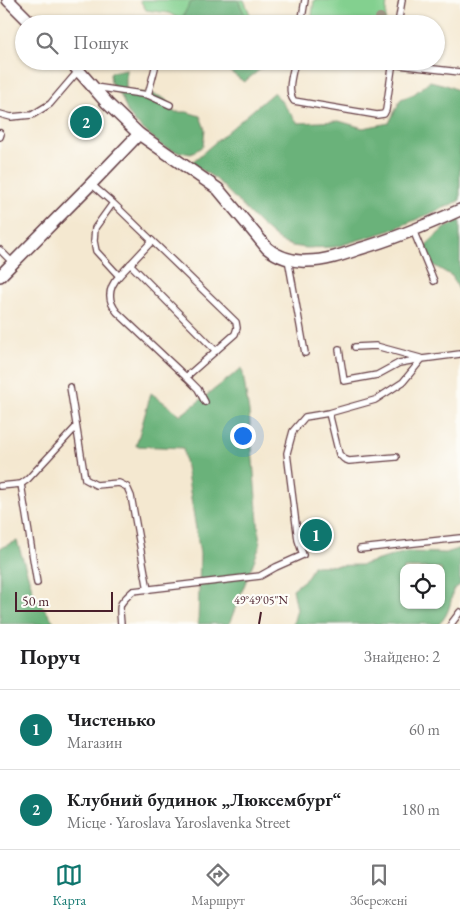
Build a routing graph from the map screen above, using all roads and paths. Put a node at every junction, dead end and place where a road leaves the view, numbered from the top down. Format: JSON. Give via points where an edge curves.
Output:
{"nodes":[{"id":1,"x":8,"y":0,"type":"edge"},
{"id":2,"x":305,"y":0,"type":"edge"},
{"id":3,"x":402,"y":0,"type":"edge"},
{"id":4,"x":23,"y":15,"type":"edge"},
{"id":5,"x":302,"y":15,"type":"edge"},
{"id":6,"x":400,"y":15,"type":"edge"},
{"id":7,"x":79,"y":70,"type":"joint"},
{"id":8,"x":154,"y":70,"type":"edge"},
{"id":9,"x":294,"y":70,"type":"edge"},
{"id":10,"x":392,"y":70,"type":"edge"},
{"id":11,"x":445,"y":70,"type":"edge"},
{"id":12,"x":460,"y":72,"type":"edge"},
{"id":13,"x":93,"y":86,"type":"junction"},
{"id":14,"x":148,"y":95,"type":"junction"},
{"id":15,"x":170,"y":105,"type":"dead end"},
{"id":16,"x":0,"y":114,"type":"edge"},
{"id":17,"x":0,"y":133,"type":"edge"},
{"id":18,"x":138,"y":134,"type":"junction"},
{"id":19,"x":0,"y":137,"type":"edge"},
{"id":20,"x":91,"y":184,"type":"junction"},
{"id":21,"x":112,"y":203,"type":"junction"},
{"id":22,"x":460,"y":210,"type":"edge"},
{"id":23,"x":413,"y":230,"type":"junction"},
{"id":24,"x":152,"y":241,"type":"junction"},
{"id":25,"x":0,"y":250,"type":"edge"},
{"id":26,"x":288,"y":259,"type":"junction"},
{"id":27,"x":13,"y":263,"type":"junction"},
{"id":28,"x":130,"y":264,"type":"junction"},
{"id":29,"x":0,"y":276,"type":"edge"},
{"id":30,"x":119,"y":276,"type":"junction"},
{"id":31,"x":434,"y":280,"type":"dead end"},
{"id":32,"x":355,"y":347,"type":"dead end"},
{"id":33,"x":339,"y":349,"type":"dead end"},
{"id":34,"x":216,"y":351,"type":"junction"},
{"id":35,"x":305,"y":353,"type":"dead end"},
{"id":36,"x":460,"y":354,"type":"edge"},
{"id":37,"x":422,"y":359,"type":"junction"},
{"id":38,"x":186,"y":377,"type":"junction"},
{"id":39,"x":70,"y":387,"type":"dead end"},
{"id":40,"x":204,"y":402,"type":"dead end"},
{"id":41,"x":329,"y":413,"type":"junction"},
{"id":42,"x":76,"y":427,"type":"junction"},
{"id":43,"x":396,"y":457,"type":"dead end"},
{"id":44,"x":21,"y":484,"type":"junction"},
{"id":45,"x":0,"y":486,"type":"edge"},
{"id":46,"x":460,"y":538,"type":"edge"},
{"id":47,"x":360,"y":548,"type":"dead end"},
{"id":48,"x":38,"y":583,"type":"dead end"},
{"id":49,"x":148,"y":590,"type":"junction"},
{"id":50,"x":460,"y":612,"type":"edge"},
{"id":51,"x":121,"y":624,"type":"edge"},
{"id":52,"x":452,"y":624,"type":"edge"}],
"edges":[{"from":1,"to":4,"type":"street"},
{"from":2,"to":5,"type":"lane"},
{"from":3,"to":6,"type":"lane"},
{"from":7,"to":13,"type":"street"},
{"from":7,"to":16,"type":"lane","via":[[50,104],[32,115],[11,117]]},
{"from":8,"to":14,"type":"lane"},
{"from":9,"to":10,"type":"lane","via":[[290,91],[294,101],[377,115],[384,114],[386,110]]},
{"from":11,"to":12,"type":"lane"},
{"from":13,"to":14,"type":"lane"},
{"from":13,"to":18,"type":"street"},
{"from":14,"to":15,"type":"lane"},
{"from":17,"to":19,"type":"lane"},
{"from":18,"to":20,"type":"street"},
{"from":18,"to":26,"type":"street","via":[[218,189],[267,248]]},
{"from":20,"to":21,"type":"lane"},
{"from":20,"to":27,"type":"street"},
{"from":21,"to":24,"type":"lane"},
{"from":21,"to":30,"type":"lane","via":[[95,228],[94,240],[96,251]]},
{"from":22,"to":23,"type":"street"},
{"from":23,"to":26,"type":"street","via":[[334,258]]},
{"from":23,"to":31,"type":"lane"},
{"from":24,"to":28,"type":"lane"},
{"from":24,"to":34,"type":"lane","via":[[236,322],[235,334]]},
{"from":25,"to":27,"type":"lane"},
{"from":26,"to":35,"type":"lane"},
{"from":27,"to":29,"type":"street"},
{"from":28,"to":30,"type":"lane"},
{"from":28,"to":34,"type":"lane"},
{"from":30,"to":38,"type":"lane","via":[[110,290],[113,307]]},
{"from":32,"to":37,"type":"lane","via":[[376,346]]},
{"from":33,"to":37,"type":"lane","via":[[344,381],[378,375],[399,363]]},
{"from":34,"to":38,"type":"lane"},
{"from":36,"to":37,"type":"lane"},
{"from":37,"to":41,"type":"lane","via":[[403,382],[375,400]]},
{"from":38,"to":40,"type":"lane","via":[[198,389]]},
{"from":39,"to":42,"type":"lane"},
{"from":41,"to":43,"type":"lane","via":[[339,454],[344,459]]},
{"from":41,"to":49,"type":"lane","via":[[305,417],[293,431],[287,454],[298,540],[303,555],[260,576]]},
{"from":42,"to":44,"type":"lane"},
{"from":42,"to":49,"type":"lane","via":[[86,479],[96,485],[119,482],[127,487],[131,496]]},
{"from":44,"to":45,"type":"lane"},
{"from":44,"to":48,"type":"lane"},
{"from":46,"to":47,"type":"lane"},
{"from":49,"to":51,"type":"lane","via":[[133,591],[121,603]]},
{"from":50,"to":52,"type":"lane"}]}
